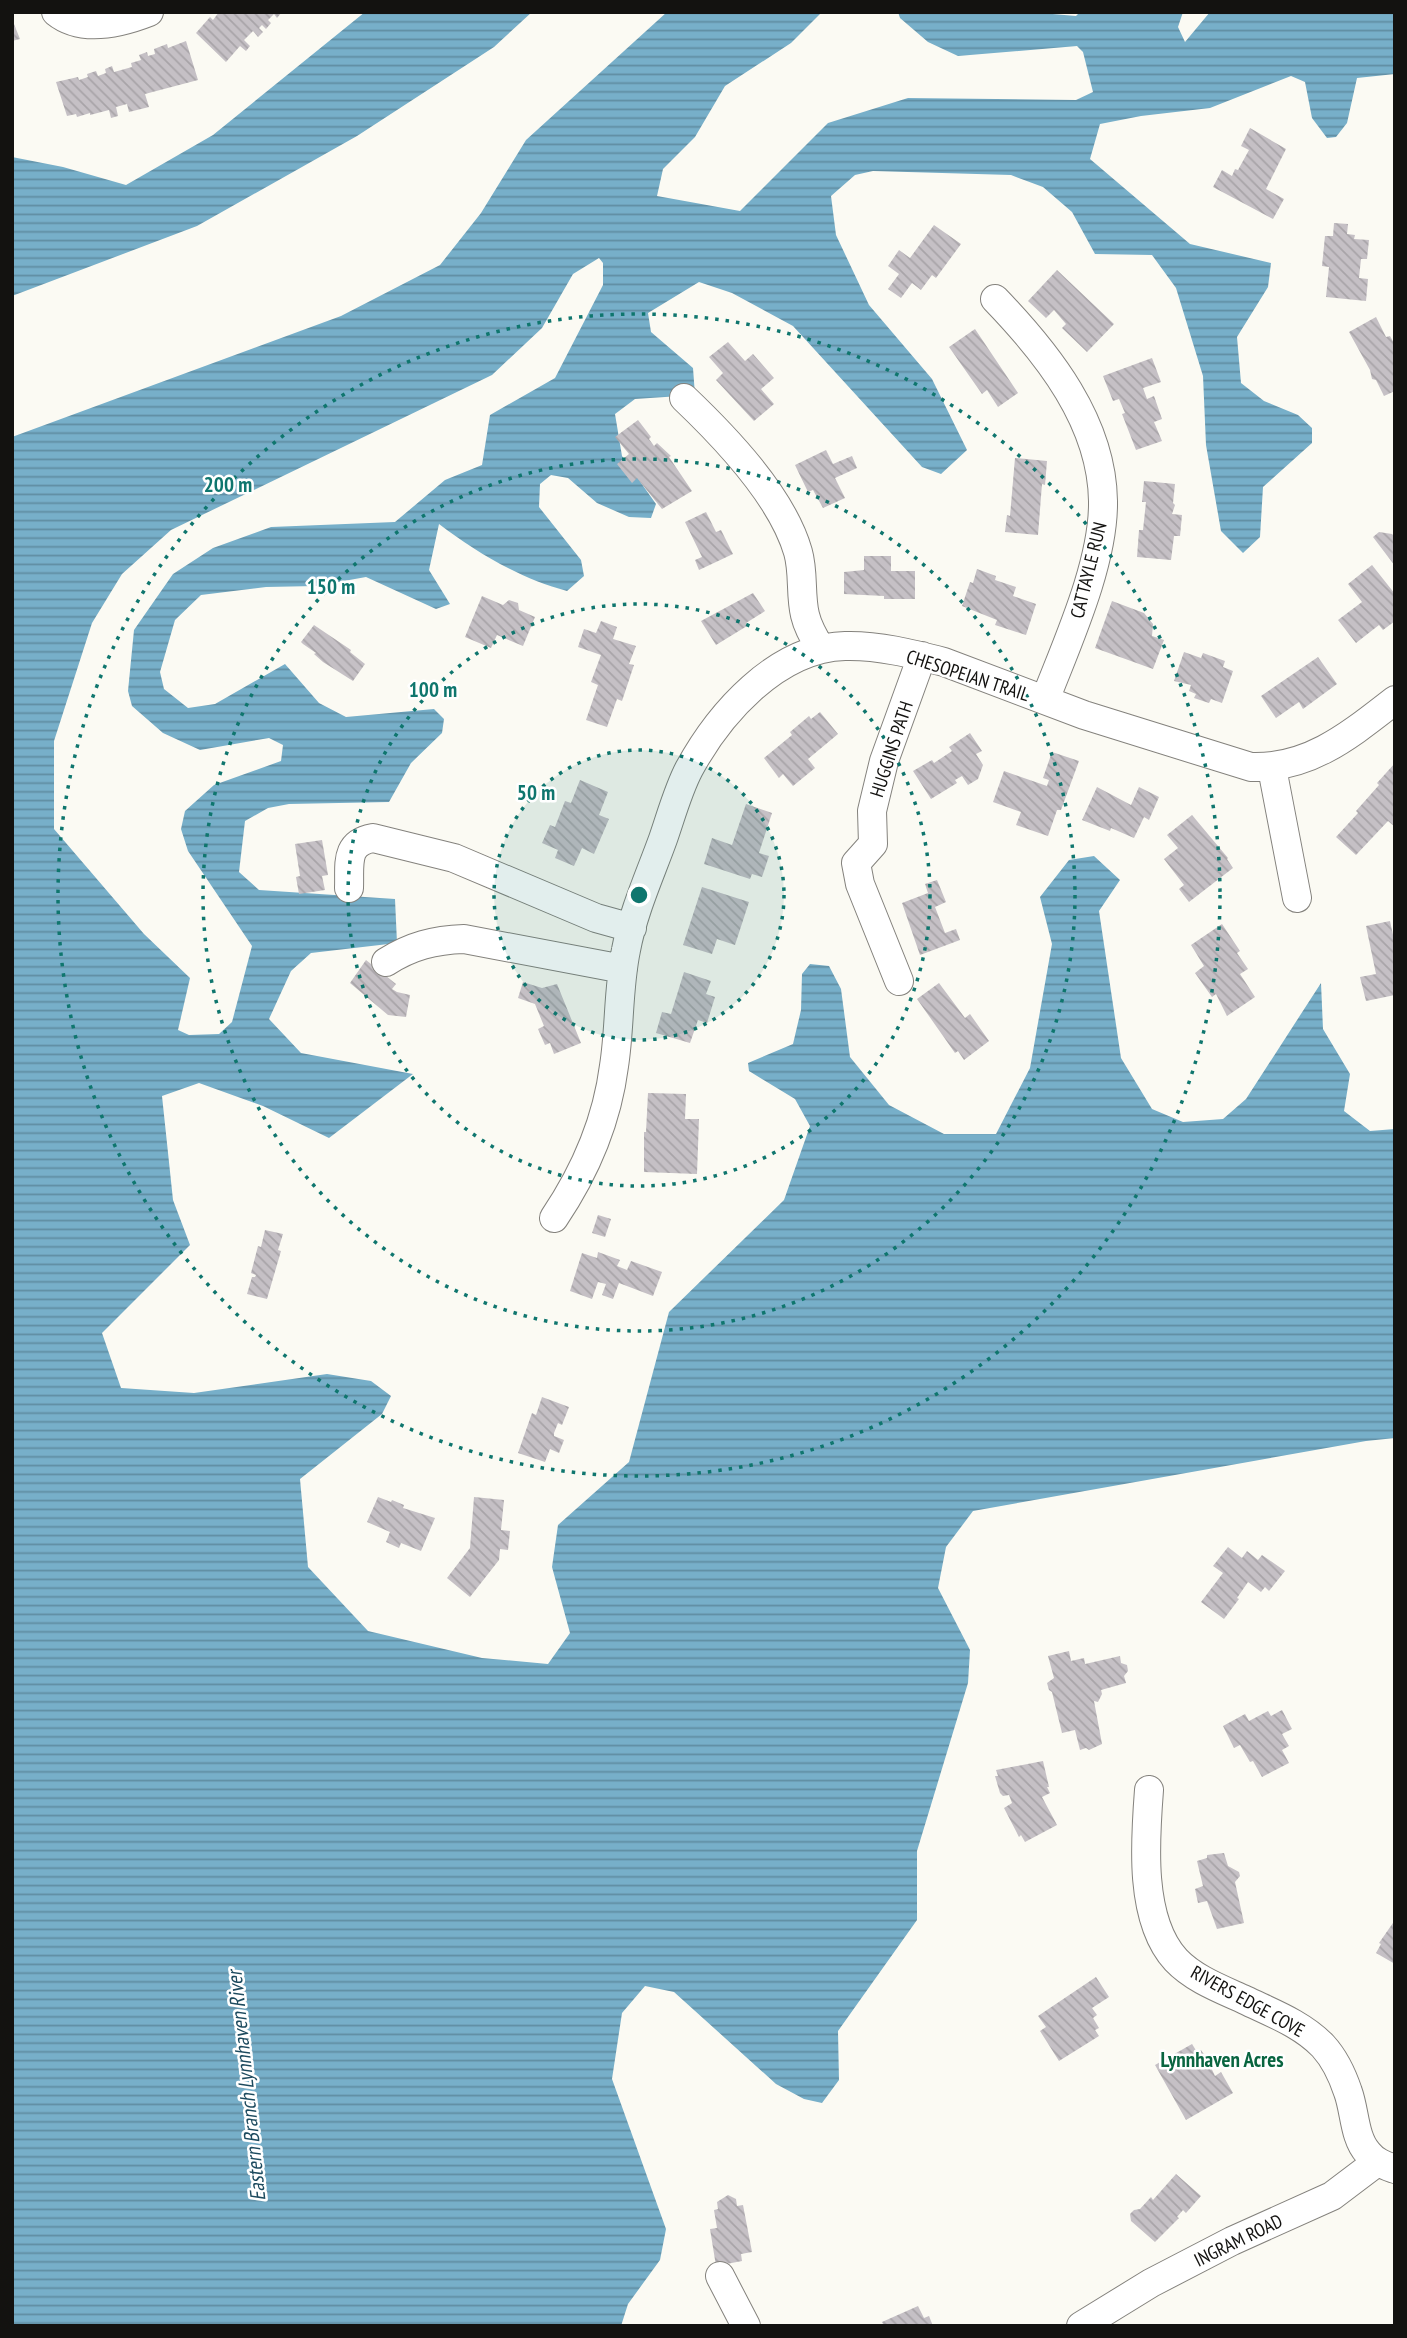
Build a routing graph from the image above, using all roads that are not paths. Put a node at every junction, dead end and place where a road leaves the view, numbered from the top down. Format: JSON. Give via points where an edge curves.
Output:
{"nodes":[{"id":1,"x":56,"y":12,"type":"edge"},
{"id":2,"x":149,"y":12,"type":"edge"},
{"id":3,"x":995,"y":299,"type":"dead end"},
{"id":4,"x":684,"y":398,"type":"dead end"},
{"id":5,"x":821,"y":649,"type":"junction"},
{"id":6,"x":922,"y":656,"type":"junction"},
{"id":7,"x":1045,"y":700,"type":"junction"},
{"id":8,"x":1395,"y":700,"type":"edge"},
{"id":9,"x":1272,"y":768,"type":"junction"},
{"id":10,"x":349,"y":888,"type":"dead end"},
{"id":11,"x":1297,"y":898,"type":"dead end"},
{"id":12,"x":632,"y":928,"type":"junction"},
{"id":13,"x":386,"y":962,"type":"dead end"},
{"id":14,"x":623,"y":969,"type":"junction"},
{"id":15,"x":899,"y":981,"type":"dead end"},
{"id":16,"x":554,"y":1218,"type":"dead end"},
{"id":17,"x":1149,"y":1790,"type":"dead end"},
{"id":18,"x":1386,"y":2165,"type":"edge"},
{"id":19,"x":720,"y":2276,"type":"dead end"},
{"id":20,"x":746,"y":2326,"type":"edge"},
{"id":21,"x":1081,"y":2326,"type":"edge"}],
"edges":[{"from":1,"to":2,"type":"street","via":[[72,23],[86,25]]},
{"from":3,"to":7,"type":"street","name":"CATTAYLE RUN","via":[[1053,369],[1083,415],[1101,473],[1103,504],[1089,579]]},
{"from":4,"to":5,"type":"street","via":[[750,467],[786,524],[802,572],[805,613]]},
{"from":5,"to":6,"type":"street","name":"CHESOPEIAN TRAIL","via":[[845,646]]},
{"from":5,"to":12,"type":"street","name":"CHESOPEIAN TRAIL","via":[[775,671],[737,700],[712,730],[688,772]]},
{"from":6,"to":7,"type":"street","name":"CHESOPEIAN TRAIL"},
{"from":6,"to":15,"type":"street","name":"HUGGINS PATH","via":[[884,761],[872,811],[873,844],[856,863]]},
{"from":7,"to":9,"type":"street","name":"CHESOPEIAN TRAIL","via":[[1173,744],[1251,767]]},
{"from":8,"to":9,"type":"street","name":"CHESOPEIAN TRAIL","via":[[1346,739],[1320,753]]},
{"from":9,"to":11,"type":"street"},
{"from":10,"to":12,"type":"street","via":[[350,853],[363,839],[373,838],[454,858],[596,918]]},
{"from":12,"to":14,"type":"street","name":"CHESOPEIAN TRAIL"},
{"from":13,"to":14,"type":"street","via":[[423,944],[464,939]]},
{"from":14,"to":16,"type":"street","name":"CHESOPEIAN TRAIL","via":[[605,1114],[588,1159]]},
{"from":17,"to":18,"type":"street","name":"RIVERS EDGE COVE","via":[[1151,1910],[1164,1943],[1194,1974],[1291,2022],[1324,2047],[1349,2093],[1366,2151]]},
{"from":18,"to":21,"type":"street","name":"INGRAM ROAD","via":[[1151,2283]]},
{"from":19,"to":20,"type":"street"}]}
